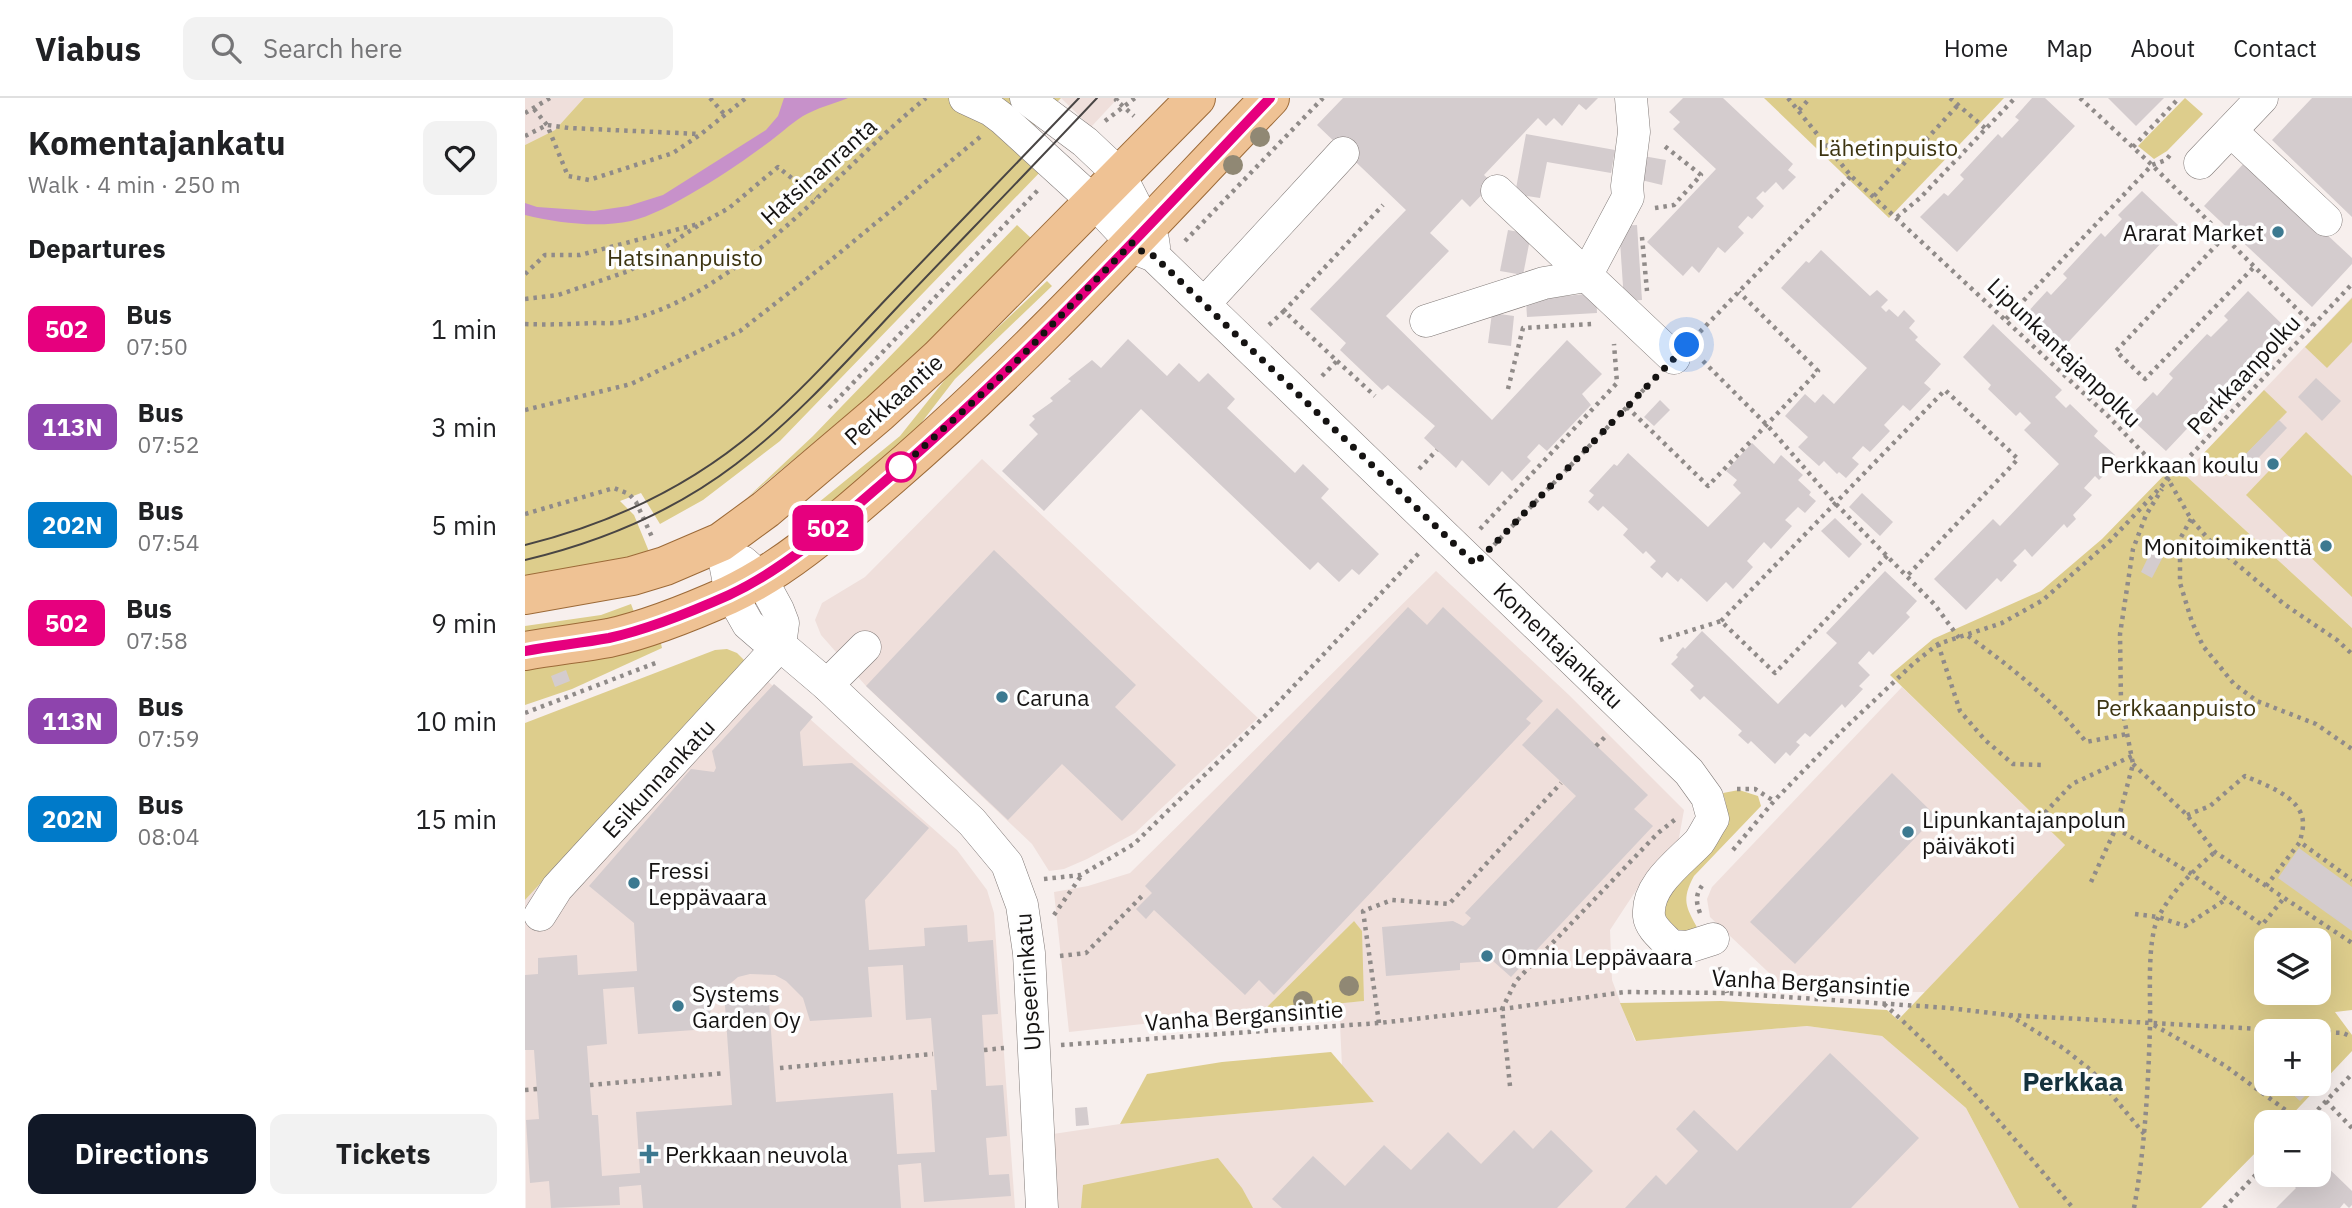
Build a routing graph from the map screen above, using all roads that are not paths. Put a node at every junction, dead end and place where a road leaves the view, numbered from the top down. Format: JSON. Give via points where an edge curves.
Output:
{"nodes":[{"id":1,"x":1026,"y":98,"type":"edge"},
{"id":2,"x":1196,"y":98,"type":"edge"},
{"id":3,"x":1270,"y":98,"type":"edge"},
{"id":4,"x":2262,"y":98,"type":"edge"},
{"id":5,"x":971,"y":100,"type":"edge"},
{"id":6,"x":1632,"y":108,"type":"edge"},
{"id":7,"x":2231,"y":131,"type":"junction"},
{"id":8,"x":1343,"y":153,"type":"dead end"},
{"id":9,"x":2200,"y":163,"type":"dead end"},
{"id":10,"x":1107,"y":189,"type":"junction"},
{"id":11,"x":1497,"y":191,"type":"dead end"},
{"id":12,"x":2326,"y":220,"type":"dead end"},
{"id":13,"x":1149,"y":248,"type":"junction"},
{"id":14,"x":1586,"y":276,"type":"junction"},
{"id":15,"x":1204,"y":304,"type":"junction"},
{"id":16,"x":1426,"y":321,"type":"dead end"},
{"id":17,"x":1681,"y":351,"type":"road end"},
{"id":18,"x":721,"y":542,"type":"junction"},
{"id":19,"x":745,"y":586,"type":"junction"},
{"id":20,"x":525,"y":594,"type":"edge"},
{"id":21,"x":780,"y":645,"type":"junction"},
{"id":22,"x":865,"y":647,"type":"dead end"},
{"id":23,"x":525,"y":651,"type":"edge"},
{"id":24,"x":827,"y":685,"type":"junction"},
{"id":25,"x":540,"y":915,"type":"dead end"},
{"id":26,"x":1713,"y":939,"type":"road end"},
{"id":27,"x":1042,"y":1208,"type":"edge"}],
"edges":[{"from":1,"to":10,"type":"street","via":[[1085,142]]},
{"from":2,"to":10,"type":"main road","name":"Perkkaantie"},
{"from":3,"to":13,"type":"main road"},
{"from":4,"to":7,"type":"street"},
{"from":5,"to":10,"type":"street","via":[[1003,119],[1058,169]]},
{"from":6,"to":14,"type":"street","via":[[1628,197]]},
{"from":7,"to":9,"type":"street"},
{"from":7,"to":12,"type":"street"},
{"from":8,"to":15,"type":"street"},
{"from":10,"to":13,"type":"street","name":"Komentajankatu"},
{"from":10,"to":18,"type":"main road","name":"Perkkaantie","via":[[879,414]]},
{"from":11,"to":14,"type":"street"},
{"from":13,"to":15,"type":"street","name":"Komentajankatu"},
{"from":13,"to":19,"type":"main road","via":[[847,514]]},
{"from":14,"to":16,"type":"street","via":[[1544,283]]},
{"from":14,"to":17,"type":"street","via":[[1633,326]]},
{"from":15,"to":26,"type":"street","name":"Komentajankatu","via":[[1440,530],[1473,550],[1689,772],[1707,797],[1713,818],[1701,839],[1656,889],[1649,918],[1671,946],[1688,947]]},
{"from":18,"to":19,"type":"street","name":"Upseerinkatu"},
{"from":18,"to":20,"type":"main road","name":"Perkkaantie","via":[[632,576]]},
{"from":19,"to":21,"type":"street","name":"Upseerinkatu","via":[[748,624]]},
{"from":19,"to":23,"type":"main road","via":[[680,616],[611,637]]},
{"from":21,"to":24,"type":"street","name":"Upseerinkatu"},
{"from":21,"to":25,"type":"street","name":"Esikunnankatu","via":[[557,888]]},
{"from":22,"to":24,"type":"street"},
{"from":24,"to":27,"type":"street","name":"Upseerinkatu","via":[[972,822],[1007,864],[1022,905],[1029,953]]}]}
